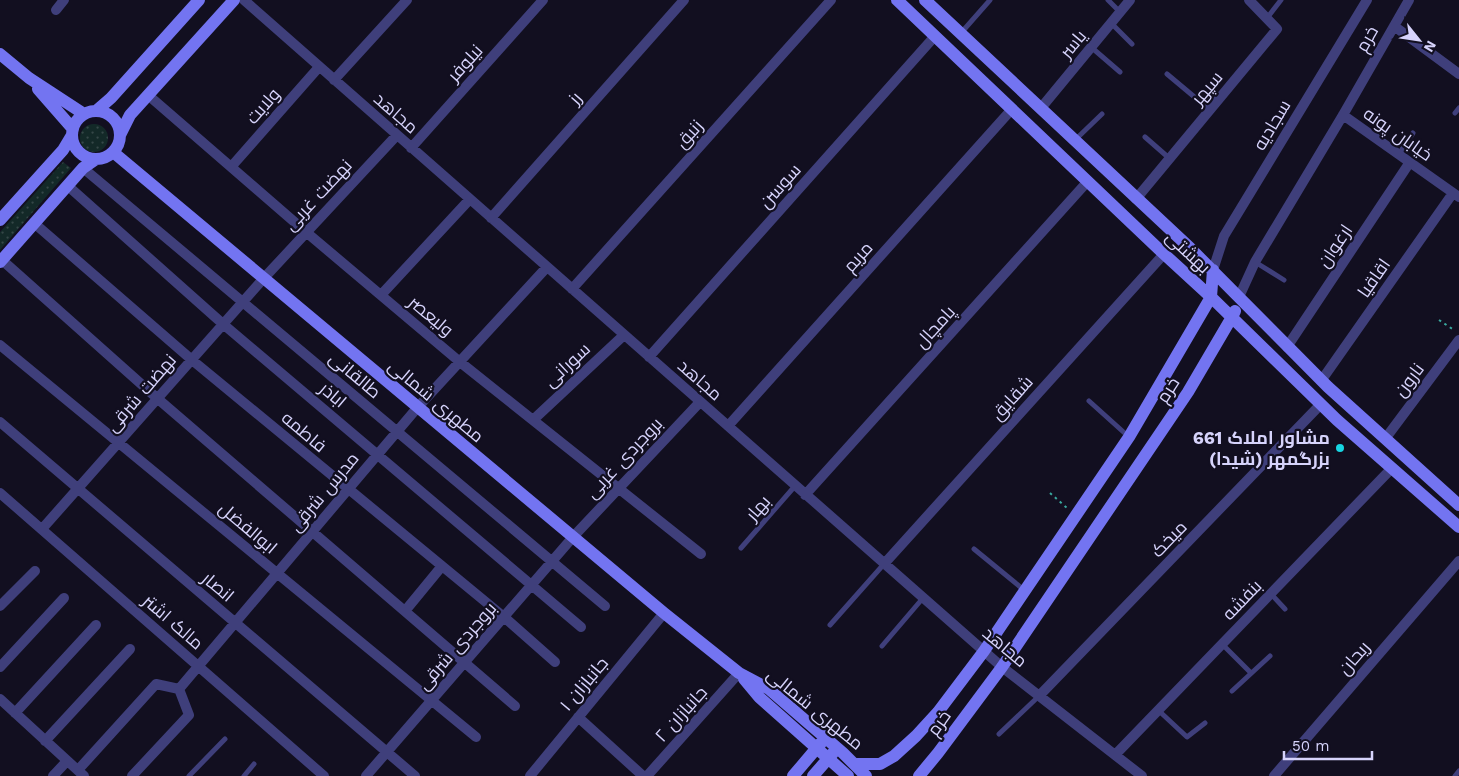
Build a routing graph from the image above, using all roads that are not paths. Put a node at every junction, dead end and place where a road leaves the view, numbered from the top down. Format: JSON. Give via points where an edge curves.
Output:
{"nodes":[{"id":1,"x":64,"y":0,"type":"edge"},
{"id":2,"x":199,"y":0,"type":"edge"},
{"id":3,"x":234,"y":0,"type":"edge"},
{"id":4,"x":244,"y":0,"type":"edge"},
{"id":5,"x":407,"y":0,"type":"edge"},
{"id":6,"x":543,"y":0,"type":"edge"},
{"id":7,"x":684,"y":0,"type":"edge"},
{"id":8,"x":831,"y":0,"type":"edge"},
{"id":9,"x":897,"y":0,"type":"edge"},
{"id":10,"x":925,"y":0,"type":"edge"},
{"id":11,"x":990,"y":0,"type":"edge"},
{"id":12,"x":1108,"y":0,"type":"edge"},
{"id":13,"x":1130,"y":0,"type":"edge"},
{"id":14,"x":1250,"y":0,"type":"edge"},
{"id":15,"x":1281,"y":0,"type":"edge"},
{"id":16,"x":1409,"y":0,"type":"edge"},
{"id":17,"x":1363,"y":2,"type":"edge"},
{"id":18,"x":56,"y":10,"type":"dead end"},
{"id":19,"x":1120,"y":12,"type":"junction"},
{"id":20,"x":1267,"y":18,"type":"junction"},
{"id":21,"x":1111,"y":23,"type":"junction"},
{"id":22,"x":1394,"y":26,"type":"junction"},
{"id":23,"x":961,"y":33,"type":"junction"},
{"id":24,"x":935,"y":36,"type":"junction"},
{"id":25,"x":1132,"y":44,"type":"dead end"},
{"id":26,"x":1091,"y":47,"type":"junction"},
{"id":27,"x":0,"y":54,"type":"edge"},
{"id":28,"x":320,"y":67,"type":"junction"},
{"id":29,"x":1120,"y":72,"type":"dead end"},
{"id":30,"x":1168,"y":74,"type":"dead end"},
{"id":31,"x":1459,"y":74,"type":"edge"},
{"id":32,"x":29,"y":78,"type":"junction"},
{"id":33,"x":334,"y":80,"type":"junction"},
{"id":34,"x":148,"y":95,"type":"junction"},
{"id":35,"x":1041,"y":108,"type":"junction"},
{"id":36,"x":1459,"y":108,"type":"edge"},
{"id":37,"x":1012,"y":109,"type":"junction"},
{"id":38,"x":1210,"y":110,"type":"junction"},
{"id":39,"x":90,"y":112,"type":"junction"},
{"id":40,"x":1455,"y":113,"type":"dead end"},
{"id":41,"x":1102,"y":114,"type":"dead end"},
{"id":42,"x":1343,"y":115,"type":"junction"},
{"id":43,"x":72,"y":132,"type":"junction"},
{"id":44,"x":1413,"y":133,"type":"dead end"},
{"id":45,"x":120,"y":135,"type":"junction"},
{"id":46,"x":397,"y":135,"type":"junction"},
{"id":47,"x":1145,"y":137,"type":"dead end"},
{"id":48,"x":1075,"y":140,"type":"junction"},
{"id":49,"x":412,"y":148,"type":"junction"},
{"id":50,"x":113,"y":152,"type":"junction"},
{"id":51,"x":1399,"y":155,"type":"junction"},
{"id":52,"x":1170,"y":158,"type":"junction"},
{"id":53,"x":96,"y":159,"type":"junction"},
{"id":54,"x":1410,"y":162,"type":"junction"},
{"id":55,"x":231,"y":167,"type":"junction"},
{"id":56,"x":83,"y":168,"type":"junction"},
{"id":57,"x":1088,"y":181,"type":"junction"},
{"id":58,"x":68,"y":186,"type":"junction"},
{"id":59,"x":1456,"y":195,"type":"edge"},
{"id":60,"x":470,"y":199,"type":"junction"},
{"id":61,"x":1136,"y":199,"type":"junction"},
{"id":62,"x":492,"y":218,"type":"junction"},
{"id":63,"x":0,"y":220,"type":"edge"},
{"id":64,"x":34,"y":223,"type":"junction"},
{"id":65,"x":306,"y":232,"type":"junction"},
{"id":66,"x":1164,"y":254,"type":"junction"},
{"id":67,"x":1,"y":261,"type":"edge"},
{"id":68,"x":1255,"y":262,"type":"junction"},
{"id":69,"x":547,"y":267,"type":"junction"},
{"id":70,"x":1213,"y":270,"type":"junction"},
{"id":71,"x":264,"y":278,"type":"junction"},
{"id":72,"x":1284,"y":280,"type":"dead end"},
{"id":73,"x":572,"y":289,"type":"junction"},
{"id":74,"x":381,"y":295,"type":"junction"},
{"id":75,"x":1211,"y":297,"type":"junction"},
{"id":76,"x":1239,"y":297,"type":"junction"},
{"id":77,"x":243,"y":302,"type":"junction"},
{"id":78,"x":1232,"y":318,"type":"junction"},
{"id":79,"x":223,"y":324,"type":"junction"},
{"id":80,"x":624,"y":334,"type":"junction"},
{"id":81,"x":1459,"y":340,"type":"edge"},
{"id":82,"x":0,"y":345,"type":"edge"},
{"id":83,"x":1287,"y":347,"type":"junction"},
{"id":84,"x":648,"y":357,"type":"junction"},
{"id":85,"x":192,"y":360,"type":"junction"},
{"id":86,"x":460,"y":362,"type":"junction"},
{"id":87,"x":1321,"y":381,"type":"junction"},
{"id":88,"x":158,"y":399,"type":"junction"},
{"id":89,"x":1088,"y":401,"type":"dead end"},
{"id":90,"x":700,"y":402,"type":"junction"},
{"id":91,"x":1321,"y":404,"type":"junction"},
{"id":92,"x":417,"y":408,"type":"junction"},
{"id":93,"x":533,"y":420,"type":"junction"},
{"id":94,"x":0,"y":422,"type":"edge"},
{"id":95,"x":728,"y":426,"type":"junction"},
{"id":96,"x":397,"y":432,"type":"junction"},
{"id":97,"x":1129,"y":437,"type":"junction"},
{"id":98,"x":1385,"y":439,"type":"junction"},
{"id":99,"x":119,"y":443,"type":"junction"},
{"id":100,"x":378,"y":454,"type":"junction"},
{"id":101,"x":1392,"y":468,"type":"junction"},
{"id":102,"x":795,"y":486,"type":"junction"},
{"id":103,"x":617,"y":488,"type":"junction"},
{"id":104,"x":78,"y":489,"type":"junction"},
{"id":105,"x":348,"y":490,"type":"junction"},
{"id":106,"x":0,"y":493,"type":"edge"},
{"id":107,"x":805,"y":495,"type":"junction"},
{"id":108,"x":1459,"y":505,"type":"edge"},
{"id":109,"x":1459,"y":527,"type":"edge"},
{"id":110,"x":42,"y":530,"type":"junction"},
{"id":111,"x":312,"y":532,"type":"junction"},
{"id":112,"x":572,"y":537,"type":"junction"},
{"id":113,"x":741,"y":548,"type":"dead end"},
{"id":114,"x":974,"y":549,"type":"dead end"},
{"id":115,"x":701,"y":554,"type":"dead end"},
{"id":116,"x":552,"y":561,"type":"junction"},
{"id":117,"x":1459,"y":561,"type":"edge"},
{"id":118,"x":884,"y":564,"type":"junction"},
{"id":119,"x":442,"y":566,"type":"junction"},
{"id":120,"x":35,"y":571,"type":"dead end"},
{"id":121,"x":277,"y":573,"type":"junction"},
{"id":122,"x":532,"y":584,"type":"junction"},
{"id":123,"x":1025,"y":590,"type":"junction"},
{"id":124,"x":1271,"y":594,"type":"junction"},
{"id":125,"x":64,"y":598,"type":"dead end"},
{"id":126,"x":923,"y":598,"type":"junction"},
{"id":127,"x":0,"y":606,"type":"edge"},
{"id":128,"x":605,"y":606,"type":"dead end"},
{"id":129,"x":1285,"y":609,"type":"dead end"},
{"id":130,"x":405,"y":611,"type":"junction"},
{"id":131,"x":664,"y":614,"type":"junction"},
{"id":132,"x":504,"y":617,"type":"junction"},
{"id":133,"x":235,"y":622,"type":"junction"},
{"id":134,"x":96,"y":625,"type":"dead end"},
{"id":135,"x":830,"y":625,"type":"dead end"},
{"id":136,"x":581,"y":627,"type":"dead end"},
{"id":137,"x":1222,"y":644,"type":"junction"},
{"id":138,"x":882,"y":646,"type":"dead end"},
{"id":139,"x":130,"y":649,"type":"dead end"},
{"id":140,"x":984,"y":651,"type":"junction"},
{"id":141,"x":1270,"y":656,"type":"dead end"},
{"id":142,"x":464,"y":662,"type":"junction"},
{"id":143,"x":555,"y":662,"type":"dead end"},
{"id":144,"x":198,"y":666,"type":"junction"},
{"id":145,"x":1002,"y":666,"type":"junction"},
{"id":146,"x":0,"y":667,"type":"edge"},
{"id":147,"x":739,"y":673,"type":"junction"},
{"id":148,"x":1251,"y":673,"type":"junction"},
{"id":149,"x":179,"y":689,"type":"junction"},
{"id":150,"x":1232,"y":691,"type":"dead end"},
{"id":151,"x":1039,"y":696,"type":"junction"},
{"id":152,"x":0,"y":699,"type":"edge"},
{"id":153,"x":431,"y":700,"type":"junction"},
{"id":154,"x":515,"y":706,"type":"dead end"},
{"id":155,"x":1158,"y":710,"type":"junction"},
{"id":156,"x":15,"y":713,"type":"junction"},
{"id":157,"x":578,"y":717,"type":"junction"},
{"id":158,"x":1205,"y":723,"type":"dead end"},
{"id":159,"x":999,"y":734,"type":"dead end"},
{"id":160,"x":476,"y":737,"type":"dead end"},
{"id":161,"x":825,"y":737,"type":"junction"},
{"id":162,"x":224,"y":739,"type":"dead end"},
{"id":163,"x":45,"y":740,"type":"junction"},
{"id":164,"x":837,"y":747,"type":"junction"},
{"id":165,"x":816,"y":749,"type":"junction"},
{"id":166,"x":387,"y":752,"type":"junction"},
{"id":167,"x":1115,"y":755,"type":"junction"},
{"id":168,"x":828,"y":759,"type":"junction"},
{"id":169,"x":67,"y":760,"type":"junction"},
{"id":170,"x":254,"y":764,"type":"dead end"},
{"id":171,"x":855,"y":764,"type":"junction"},
{"id":172,"x":1459,"y":771,"type":"edge"},
{"id":173,"x":81,"y":773,"type":"edge"},
{"id":174,"x":53,"y":776,"type":"edge"},
{"id":175,"x":132,"y":776,"type":"edge"},
{"id":176,"x":189,"y":776,"type":"edge"},
{"id":177,"x":244,"y":776,"type":"edge"},
{"id":178,"x":324,"y":776,"type":"edge"},
{"id":179,"x":366,"y":776,"type":"edge"},
{"id":180,"x":415,"y":776,"type":"edge"},
{"id":181,"x":530,"y":776,"type":"edge"},
{"id":182,"x":643,"y":776,"type":"edge"},
{"id":183,"x":647,"y":776,"type":"edge"},
{"id":184,"x":793,"y":776,"type":"edge"},
{"id":185,"x":813,"y":776,"type":"edge"},
{"id":186,"x":848,"y":776,"type":"edge"},
{"id":187,"x":866,"y":776,"type":"edge"},
{"id":188,"x":919,"y":776,"type":"edge"},
{"id":189,"x":1142,"y":776,"type":"edge"},
{"id":190,"x":1274,"y":776,"type":"edge"},
{"id":191,"x":1455,"y":776,"type":"edge"}],
"edges":[{"from":1,"to":18,"type":"street"},
{"from":2,"to":39,"type":"street","via":[[111,98]]},
{"from":3,"to":34,"type":"street"},
{"from":4,"to":28,"type":"street","name":"مجاهد"},
{"from":5,"to":33,"type":"street"},
{"from":6,"to":49,"type":"street","name":"نیلوفر"},
{"from":7,"to":62,"type":"street","name":"رز"},
{"from":8,"to":73,"type":"street","name":"زنبق"},
{"from":9,"to":24,"type":"street","name":"بهشتی"},
{"from":10,"to":23,"type":"street","name":"بهشتی"},
{"from":11,"to":23,"type":"lane"},
{"from":12,"to":19,"type":"lane"},
{"from":13,"to":19,"type":"street","name":"یاسر"},
{"from":14,"to":20,"type":"street"},
{"from":15,"to":20,"type":"lane"},
{"from":16,"to":22,"type":"street","name":"خرم"},
{"from":17,"to":70,"type":"street","name":"سجادیه","via":[[1224,236]]},
{"from":19,"to":21,"type":"street","name":"یاسر"},
{"from":20,"to":38,"type":"street","name":"سپهر","via":[[1277,29]]},
{"from":21,"to":25,"type":"lane"},
{"from":21,"to":26,"type":"street","name":"یاسر"},
{"from":22,"to":31,"type":"street"},
{"from":22,"to":42,"type":"street","name":"خرم"},
{"from":23,"to":35,"type":"street","name":"بهشتی"},
{"from":24,"to":37,"type":"street","name":"بهشتی"},
{"from":24,"to":84,"type":"street","name":"سوسن"},
{"from":26,"to":29,"type":"lane"},
{"from":26,"to":35,"type":"street","name":"یاسر"},
{"from":27,"to":32,"type":"street"},
{"from":28,"to":33,"type":"street","name":"مجاهد"},
{"from":28,"to":55,"type":"street","name":"ولایت"},
{"from":30,"to":38,"type":"lane"},
{"from":32,"to":39,"type":"street"},
{"from":32,"to":43,"type":"street"},
{"from":33,"to":46,"type":"street","name":"مجاهد"},
{"from":34,"to":45,"type":"street","via":[[130,115]]},
{"from":34,"to":55,"type":"street","name":"ولیعصر"},
{"from":35,"to":48,"type":"street","name":"بهشتی"},
{"from":36,"to":40,"type":"lane"},
{"from":37,"to":57,"type":"street","name":"بهشتی"},
{"from":37,"to":95,"type":"street","name":"مریم"},
{"from":38,"to":52,"type":"street","name":"سپهر"},
{"from":39,"to":43,"type":"street","via":[[79,118]]},
{"from":39,"to":45,"type":"street","via":[[104,112],[116,121]]},
{"from":41,"to":48,"type":"lane"},
{"from":42,"to":51,"type":"street","name":"خیابان پونه"},
{"from":42,"to":68,"type":"street","name":"خرم"},
{"from":43,"to":53,"type":"street","via":[[77,149]]},
{"from":43,"to":63,"type":"street","via":[[64,150]]},
{"from":44,"to":51,"type":"lane"},
{"from":45,"to":50,"type":"street"},
{"from":46,"to":49,"type":"street","name":"مجاهد"},
{"from":46,"to":65,"type":"street","name":"نهضت غربی"},
{"from":47,"to":52,"type":"lane"},
{"from":48,"to":61,"type":"street","name":"بهشتی"},
{"from":49,"to":60,"type":"street","name":"مجاهد"},
{"from":50,"to":53,"type":"street"},
{"from":50,"to":71,"type":"street","name":"مطهری شمالی"},
{"from":51,"to":54,"type":"street","name":"خیابان پونه"},
{"from":52,"to":61,"type":"street","name":"سپهر"},
{"from":53,"to":56,"type":"street"},
{"from":54,"to":59,"type":"street","name":"خیابان پونه"},
{"from":54,"to":83,"type":"street","name":"ارغوان"},
{"from":55,"to":65,"type":"street","name":"ولیعصر"},
{"from":56,"to":58,"type":"street"},
{"from":56,"to":77,"type":"street","name":"طالقانی"},
{"from":57,"to":66,"type":"street","name":"بهشتی"},
{"from":57,"to":107,"type":"street","name":"پامچال"},
{"from":58,"to":64,"type":"street"},
{"from":58,"to":79,"type":"street","name":"اباذر"},
{"from":59,"to":87,"type":"street","name":"اقاقیا"},
{"from":60,"to":62,"type":"street","name":"مجاهد"},
{"from":60,"to":74,"type":"street"},
{"from":61,"to":70,"type":"street","name":"بهشتی"},
{"from":62,"to":69,"type":"street","name":"مجاهد"},
{"from":64,"to":67,"type":"street"},
{"from":64,"to":85,"type":"street","name":"فاطمه"},
{"from":65,"to":71,"type":"street","name":"نهضت غربی"},
{"from":65,"to":74,"type":"street","name":"ولیعصر"},
{"from":66,"to":75,"type":"street","name":"بهشتی"},
{"from":66,"to":118,"type":"street","name":"شقایق"},
{"from":67,"to":88,"type":"street"},
{"from":68,"to":72,"type":"lane"},
{"from":68,"to":76,"type":"street","name":"خرم"},
{"from":69,"to":73,"type":"street","name":"مجاهد"},
{"from":69,"to":86,"type":"street","name":"مدرس شرقی"},
{"from":70,"to":75,"type":"street","name":"خرم"},
{"from":70,"to":76,"type":"street","name":"بهشتی"},
{"from":71,"to":77,"type":"street","name":"نهضت شرقی"},
{"from":71,"to":92,"type":"street","name":"مطهری شمالی"},
{"from":73,"to":80,"type":"street","name":"مجاهد"},
{"from":74,"to":86,"type":"street","name":"ولیعصر"},
{"from":75,"to":78,"type":"street","name":"بهشتی"},
{"from":75,"to":97,"type":"street","name":"خرم"},
{"from":76,"to":78,"type":"street","name":"خرم"},
{"from":76,"to":83,"type":"street","name":"بهشتی"},
{"from":77,"to":79,"type":"street","name":"نهضت شرقی"},
{"from":77,"to":96,"type":"street","name":"طالقانی"},
{"from":78,"to":91,"type":"street","name":"بهشتی"},
{"from":78,"to":145,"type":"street","name":"خرم","via":[[1188,392]]},
{"from":79,"to":85,"type":"street","name":"نهضت شرقی"},
{"from":79,"to":100,"type":"street","name":"اباذر"},
{"from":80,"to":84,"type":"street","name":"مجاهد"},
{"from":80,"to":93,"type":"street","name":"سورانی"},
{"from":81,"to":98,"type":"street","name":"نارون"},
{"from":82,"to":99,"type":"street","name":"ابوالفضل"},
{"from":83,"to":87,"type":"street","name":"بهشتی"},
{"from":84,"to":90,"type":"street","name":"مجاهد"},
{"from":85,"to":88,"type":"street","name":"نهضت شرقی"},
{"from":85,"to":105,"type":"street","name":"فاطمه"},
{"from":86,"to":92,"type":"street","name":"مدرس شرقی"},
{"from":86,"to":93,"type":"street","name":"ولیعصر"},
{"from":87,"to":98,"type":"street","name":"بهشتی"},
{"from":88,"to":99,"type":"street","name":"نهضت شرقی"},
{"from":88,"to":111,"type":"street"},
{"from":89,"to":97,"type":"lane"},
{"from":90,"to":95,"type":"street","name":"مجاهد"},
{"from":90,"to":103,"type":"street","name":"بروجردی غربی"},
{"from":91,"to":101,"type":"street","name":"بهشتی"},
{"from":91,"to":151,"type":"street","name":"میخک"},
{"from":92,"to":96,"type":"street","name":"مدرس شرقی"},
{"from":92,"to":112,"type":"street","name":"مطهری شمالی"},
{"from":93,"to":103,"type":"street","name":"ولیعصر"},
{"from":94,"to":104,"type":"street","name":"انصار"},
{"from":95,"to":102,"type":"street","name":"مجاهد"},
{"from":96,"to":100,"type":"street","name":"مدرس شرقی"},
{"from":96,"to":116,"type":"street","name":"طالقانی"},
{"from":97,"to":123,"type":"street","name":"خرم"},
{"from":98,"to":108,"type":"street","name":"بهشتی"},
{"from":99,"to":104,"type":"street","name":"نهضت شرقی"},
{"from":99,"to":121,"type":"street","name":"ابوالفضل"},
{"from":100,"to":105,"type":"street","name":"مدرس شرقی"},
{"from":100,"to":122,"type":"street","name":"اباذر"},
{"from":101,"to":109,"type":"street","name":"بهشتی"},
{"from":101,"to":124,"type":"street","name":"بنفشه"},
{"from":102,"to":107,"type":"street","name":"مجاهد"},
{"from":102,"to":113,"type":"lane","name":"بهار"},
{"from":103,"to":112,"type":"street","name":"بروجردی غربی"},
{"from":103,"to":115,"type":"street","name":"ولیعصر"},
{"from":104,"to":110,"type":"street","name":"نهضت شرقی"},
{"from":104,"to":133,"type":"street","name":"انصار"},
{"from":105,"to":111,"type":"street","name":"مدرس شرقی"},
{"from":105,"to":119,"type":"street","name":"فاطمه"},
{"from":106,"to":110,"type":"street","name":"مالک اشتر"},
{"from":107,"to":118,"type":"street","name":"مجاهد"},
{"from":110,"to":144,"type":"street","name":"مالک اشتر"},
{"from":111,"to":121,"type":"street","name":"مدرس شرقی"},
{"from":111,"to":130,"type":"street"},
{"from":112,"to":116,"type":"street","name":"بروجردی شرقی"},
{"from":112,"to":131,"type":"street","name":"مطهری شمالی"},
{"from":114,"to":123,"type":"lane"},
{"from":116,"to":122,"type":"street","name":"بروجردی شرقی"},
{"from":116,"to":128,"type":"street","name":"طالقانی"},
{"from":117,"to":190,"type":"street","name":"ریحان"},
{"from":118,"to":126,"type":"street","name":"مجاهد"},
{"from":118,"to":135,"type":"lane"},
{"from":119,"to":130,"type":"street"},
{"from":119,"to":132,"type":"street","name":"فاطمه"},
{"from":120,"to":127,"type":"street"},
{"from":121,"to":133,"type":"street","name":"مدرس شرقی"},
{"from":121,"to":153,"type":"street","name":"ابوالفضل"},
{"from":122,"to":132,"type":"street","name":"بروجردی شرقی"},
{"from":122,"to":136,"type":"street","name":"اباذر"},
{"from":123,"to":140,"type":"street","name":"خرم"},
{"from":124,"to":129,"type":"lane"},
{"from":124,"to":137,"type":"street","name":"بنفشه"},
{"from":125,"to":146,"type":"street"},
{"from":126,"to":138,"type":"lane"},
{"from":126,"to":140,"type":"street","name":"مجاهد"},
{"from":130,"to":142,"type":"street"},
{"from":131,"to":147,"type":"street","name":"مطهری شمالی"},
{"from":131,"to":157,"type":"street","name":"جانبازان ۱"},
{"from":132,"to":142,"type":"street","name":"بروجردی شرقی"},
{"from":132,"to":143,"type":"street","name":"فاطمه"},
{"from":133,"to":144,"type":"street","name":"مدرس شرقی"},
{"from":133,"to":166,"type":"street","name":"انصار"},
{"from":134,"to":156,"type":"street"},
{"from":137,"to":148,"type":"lane"},
{"from":137,"to":155,"type":"street","name":"بنفشه"},
{"from":139,"to":163,"type":"street"},
{"from":140,"to":145,"type":"street","name":"مجاهد"},
{"from":140,"to":171,"type":"street","name":"خرم","via":[[938,712],[894,756],[880,764]]},
{"from":141,"to":148,"type":"lane"},
{"from":142,"to":153,"type":"street","name":"بروجردی شرقی"},
{"from":142,"to":154,"type":"street"},
{"from":144,"to":149,"type":"street","name":"مدرس شرقی"},
{"from":144,"to":178,"type":"street","name":"مالک اشتر"},
{"from":145,"to":151,"type":"street","name":"مجاهد"},
{"from":145,"to":188,"type":"street","name":"خرم"},
{"from":147,"to":161,"type":"street","name":"مطهری شمالی","via":[[769,689]]},
{"from":147,"to":165,"type":"street","name":"مطهری شمالی","via":[[759,698]]},
{"from":147,"to":183,"type":"street","name":"جانبازان ۲"},
{"from":148,"to":150,"type":"lane"},
{"from":149,"to":173,"type":"street","via":[[156,684]]},
{"from":149,"to":175,"type":"street","via":[[190,715]]},
{"from":151,"to":159,"type":"lane"},
{"from":151,"to":167,"type":"street","name":"مجاهد"},
{"from":152,"to":156,"type":"street"},
{"from":153,"to":160,"type":"street","name":"ابوالفضل"},
{"from":153,"to":166,"type":"street","name":"بروجردی شرقی"},
{"from":155,"to":158,"type":"lane","via":[[1187,737]]},
{"from":155,"to":167,"type":"street","name":"بنفشه"},
{"from":156,"to":163,"type":"street"},
{"from":157,"to":181,"type":"street","name":"جانبازان ۱"},
{"from":157,"to":182,"type":"street"},
{"from":161,"to":164,"type":"street","name":"مطهری شمالی"},
{"from":161,"to":165,"type":"street"},
{"from":162,"to":176,"type":"lane"},
{"from":163,"to":169,"type":"street"},
{"from":164,"to":168,"type":"street"},
{"from":164,"to":171,"type":"street","name":"مطهری شمالی"},
{"from":165,"to":168,"type":"street","name":"مطهری شمالی"},
{"from":165,"to":184,"type":"street"},
{"from":166,"to":179,"type":"street","name":"بروجردی شرقی"},
{"from":166,"to":180,"type":"street","name":"انصار"},
{"from":167,"to":189,"type":"street","name":"مجاهد"},
{"from":168,"to":185,"type":"street"},
{"from":168,"to":186,"type":"street","name":"مطهری شمالی"},
{"from":169,"to":173,"type":"street"},
{"from":169,"to":174,"type":"street"},
{"from":170,"to":177,"type":"lane"},
{"from":171,"to":187,"type":"street","name":"مطهری شمالی"},
{"from":172,"to":191,"type":"lane"}]}
